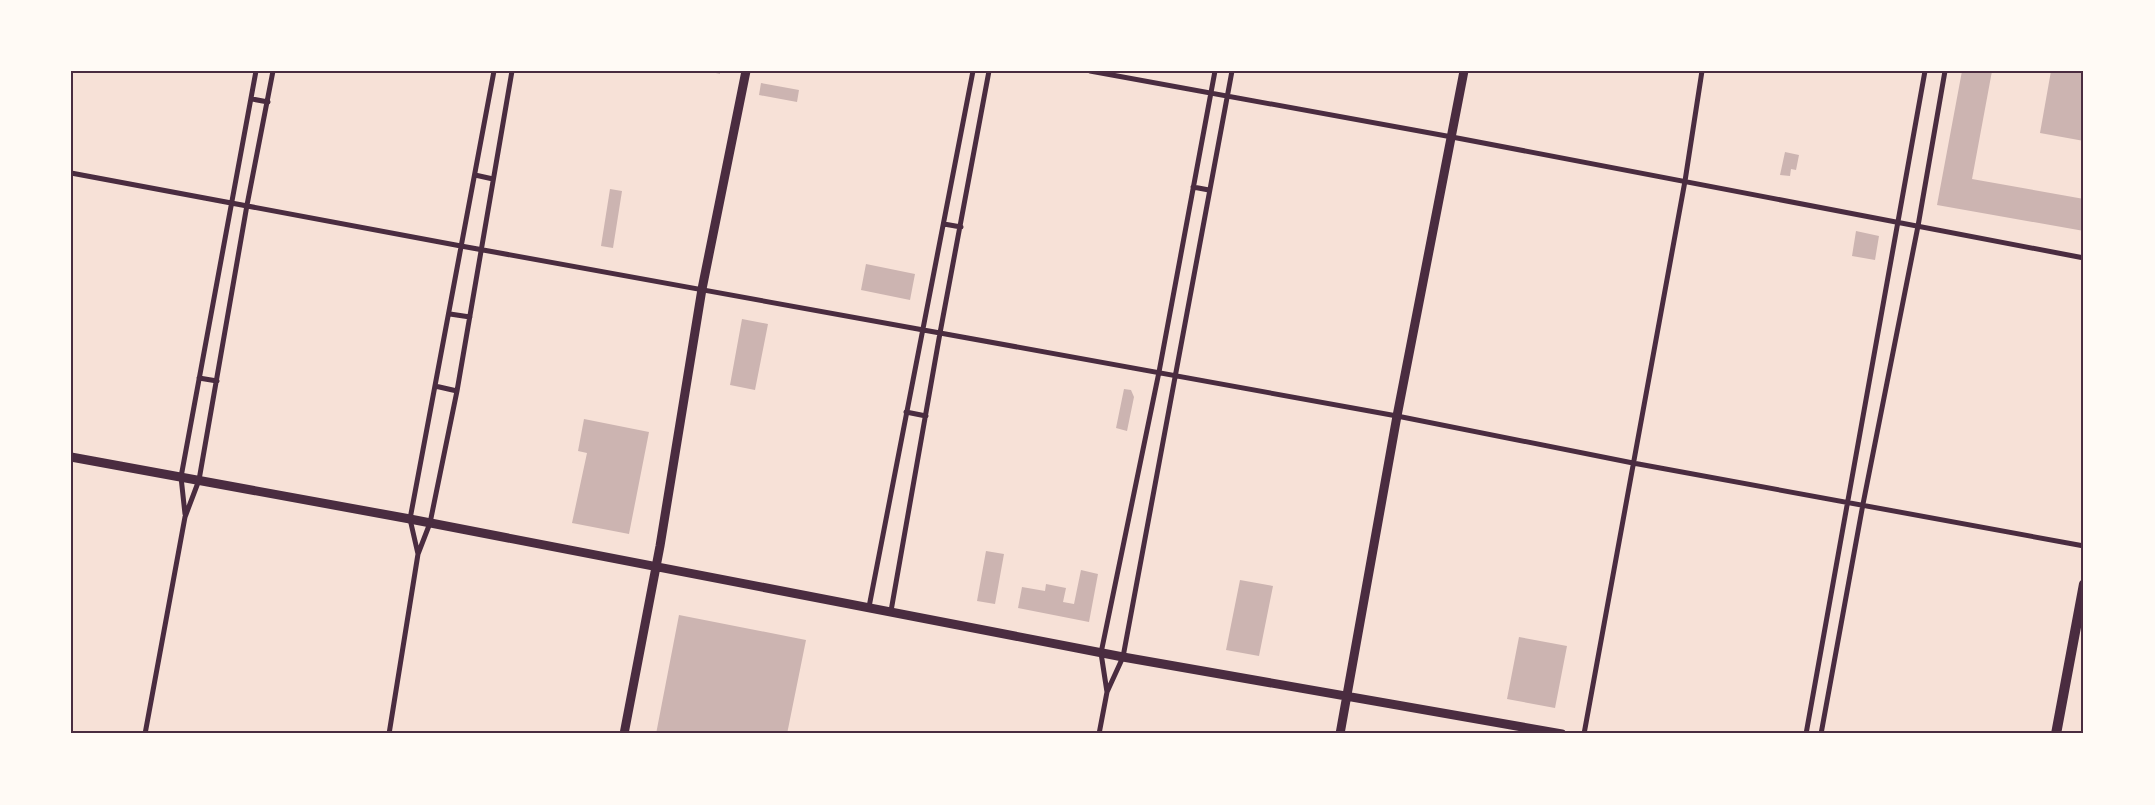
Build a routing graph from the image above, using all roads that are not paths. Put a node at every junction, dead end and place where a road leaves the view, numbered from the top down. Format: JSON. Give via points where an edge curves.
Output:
{"nodes":[{"id":1,"x":256,"y":71,"type":"edge"},
{"id":2,"x":273,"y":71,"type":"edge"},
{"id":3,"x":494,"y":71,"type":"edge"},
{"id":4,"x":512,"y":71,"type":"edge"},
{"id":5,"x":746,"y":71,"type":"edge"},
{"id":6,"x":973,"y":71,"type":"edge"},
{"id":7,"x":989,"y":71,"type":"edge"},
{"id":8,"x":1090,"y":71,"type":"edge"},
{"id":9,"x":1214,"y":71,"type":"edge"},
{"id":10,"x":1232,"y":71,"type":"edge"},
{"id":11,"x":1464,"y":71,"type":"edge"},
{"id":12,"x":1702,"y":71,"type":"edge"},
{"id":13,"x":1925,"y":71,"type":"edge"},
{"id":14,"x":1945,"y":71,"type":"edge"},
{"id":15,"x":1210,"y":94,"type":"junction"},
{"id":16,"x":1227,"y":96,"type":"junction"},
{"id":17,"x":252,"y":99,"type":"junction"},
{"id":18,"x":268,"y":102,"type":"junction"},
{"id":19,"x":1452,"y":137,"type":"junction"},
{"id":20,"x":71,"y":173,"type":"edge"},
{"id":21,"x":474,"y":175,"type":"junction"},
{"id":22,"x":493,"y":179,"type":"junction"},
{"id":23,"x":1685,"y":181,"type":"junction"},
{"id":24,"x":1193,"y":187,"type":"junction"},
{"id":25,"x":1209,"y":190,"type":"junction"},
{"id":26,"x":231,"y":202,"type":"junction"},
{"id":27,"x":247,"y":205,"type":"junction"},
{"id":28,"x":1898,"y":221,"type":"junction"},
{"id":29,"x":944,"y":224,"type":"junction"},
{"id":30,"x":1918,"y":226,"type":"junction"},
{"id":31,"x":961,"y":227,"type":"junction"},
{"id":32,"x":461,"y":246,"type":"junction"},
{"id":33,"x":481,"y":250,"type":"junction"},
{"id":34,"x":2084,"y":258,"type":"edge"},
{"id":35,"x":702,"y":289,"type":"junction"},
{"id":36,"x":450,"y":314,"type":"junction"},
{"id":37,"x":470,"y":317,"type":"junction"},
{"id":38,"x":923,"y":330,"type":"junction"},
{"id":39,"x":940,"y":333,"type":"junction"},
{"id":40,"x":1159,"y":372,"type":"junction"},
{"id":41,"x":1176,"y":376,"type":"junction"},
{"id":42,"x":199,"y":378,"type":"junction"},
{"id":43,"x":217,"y":381,"type":"junction"},
{"id":44,"x":435,"y":386,"type":"junction"},
{"id":45,"x":457,"y":391,"type":"junction"},
{"id":46,"x":906,"y":412,"type":"junction"},
{"id":47,"x":926,"y":416,"type":"junction"},
{"id":48,"x":1398,"y":416,"type":"junction"},
{"id":49,"x":71,"y":456,"type":"edge"},
{"id":50,"x":1633,"y":462,"type":"junction"},
{"id":51,"x":181,"y":477,"type":"junction"},
{"id":52,"x":198,"y":480,"type":"junction"},
{"id":53,"x":1846,"y":501,"type":"junction"},
{"id":54,"x":1863,"y":504,"type":"junction"},
{"id":55,"x":185,"y":517,"type":"junction"},
{"id":56,"x":410,"y":519,"type":"junction"},
{"id":57,"x":430,"y":523,"type":"junction"},
{"id":58,"x":2084,"y":546,"type":"edge"},
{"id":59,"x":418,"y":554,"type":"junction"},
{"id":60,"x":656,"y":567,"type":"junction"},
{"id":61,"x":2084,"y":584,"type":"edge"},
{"id":62,"x":869,"y":607,"type":"junction"},
{"id":63,"x":891,"y":611,"type":"junction"},
{"id":64,"x":1102,"y":653,"type":"junction"},
{"id":65,"x":1123,"y":657,"type":"junction"},
{"id":66,"x":1107,"y":692,"type":"junction"},
{"id":67,"x":1347,"y":696,"type":"junction"},
{"id":68,"x":145,"y":734,"type":"edge"},
{"id":69,"x":389,"y":734,"type":"edge"},
{"id":70,"x":624,"y":734,"type":"edge"},
{"id":71,"x":1099,"y":734,"type":"edge"},
{"id":72,"x":1340,"y":734,"type":"edge"},
{"id":73,"x":1562,"y":734,"type":"edge"},
{"id":74,"x":1584,"y":734,"type":"edge"},
{"id":75,"x":1806,"y":734,"type":"edge"},
{"id":76,"x":1821,"y":734,"type":"edge"},
{"id":77,"x":2056,"y":734,"type":"edge"}],
"edges":[{"from":1,"to":17,"type":"street"},
{"from":2,"to":18,"type":"street"},
{"from":3,"to":21,"type":"street"},
{"from":4,"to":22,"type":"street"},
{"from":5,"to":35,"type":"street"},
{"from":6,"to":29,"type":"street"},
{"from":7,"to":31,"type":"street"},
{"from":8,"to":15,"type":"street"},
{"from":9,"to":15,"type":"street"},
{"from":10,"to":16,"type":"street"},
{"from":11,"to":19,"type":"street"},
{"from":12,"to":23,"type":"street"},
{"from":13,"to":28,"type":"street"},
{"from":14,"to":30,"type":"street"},
{"from":15,"to":16,"type":"street"},
{"from":15,"to":24,"type":"street"},
{"from":16,"to":19,"type":"street"},
{"from":16,"to":25,"type":"street"},
{"from":17,"to":18,"type":"street"},
{"from":17,"to":26,"type":"street"},
{"from":18,"to":27,"type":"street"},
{"from":19,"to":23,"type":"street"},
{"from":19,"to":48,"type":"street"},
{"from":20,"to":26,"type":"street"},
{"from":21,"to":22,"type":"street"},
{"from":21,"to":32,"type":"street"},
{"from":22,"to":33,"type":"street"},
{"from":23,"to":28,"type":"street"},
{"from":23,"to":50,"type":"street"},
{"from":24,"to":25,"type":"street"},
{"from":24,"to":40,"type":"street"},
{"from":25,"to":41,"type":"street"},
{"from":26,"to":27,"type":"street"},
{"from":26,"to":42,"type":"street"},
{"from":27,"to":32,"type":"street"},
{"from":27,"to":43,"type":"street"},
{"from":28,"to":30,"type":"street"},
{"from":28,"to":53,"type":"street"},
{"from":29,"to":31,"type":"street"},
{"from":29,"to":38,"type":"street"},
{"from":30,"to":34,"type":"street"},
{"from":30,"to":54,"type":"street"},
{"from":31,"to":39,"type":"street"},
{"from":32,"to":33,"type":"street"},
{"from":32,"to":36,"type":"street"},
{"from":33,"to":35,"type":"street"},
{"from":33,"to":37,"type":"street"},
{"from":35,"to":38,"type":"street"},
{"from":35,"to":60,"type":"street"},
{"from":36,"to":37,"type":"street"},
{"from":36,"to":44,"type":"street"},
{"from":37,"to":45,"type":"street"},
{"from":38,"to":39,"type":"street"},
{"from":38,"to":46,"type":"street"},
{"from":39,"to":40,"type":"street"},
{"from":39,"to":47,"type":"street"},
{"from":40,"to":41,"type":"street"},
{"from":40,"to":64,"type":"street"},
{"from":41,"to":48,"type":"street"},
{"from":41,"to":65,"type":"street"},
{"from":42,"to":43,"type":"street"},
{"from":42,"to":51,"type":"street"},
{"from":43,"to":52,"type":"street"},
{"from":44,"to":45,"type":"street"},
{"from":44,"to":56,"type":"street"},
{"from":45,"to":57,"type":"street"},
{"from":46,"to":47,"type":"street"},
{"from":46,"to":62,"type":"street"},
{"from":47,"to":63,"type":"street"},
{"from":48,"to":50,"type":"street"},
{"from":48,"to":67,"type":"street"},
{"from":49,"to":51,"type":"street"},
{"from":50,"to":53,"type":"street"},
{"from":50,"to":74,"type":"street"},
{"from":51,"to":52,"type":"street"},
{"from":51,"to":55,"type":"street"},
{"from":52,"to":55,"type":"street"},
{"from":52,"to":56,"type":"street"},
{"from":53,"to":54,"type":"street"},
{"from":53,"to":75,"type":"street"},
{"from":54,"to":58,"type":"street"},
{"from":54,"to":76,"type":"street"},
{"from":55,"to":68,"type":"street"},
{"from":56,"to":57,"type":"street"},
{"from":56,"to":59,"type":"street"},
{"from":57,"to":59,"type":"street"},
{"from":57,"to":60,"type":"street"},
{"from":59,"to":69,"type":"street"},
{"from":60,"to":62,"type":"street"},
{"from":60,"to":70,"type":"street"},
{"from":61,"to":77,"type":"main road"},
{"from":62,"to":63,"type":"street"},
{"from":63,"to":64,"type":"street"},
{"from":64,"to":65,"type":"street"},
{"from":64,"to":66,"type":"street"},
{"from":65,"to":66,"type":"street"},
{"from":65,"to":67,"type":"street"},
{"from":66,"to":71,"type":"street"},
{"from":67,"to":72,"type":"street"},
{"from":67,"to":73,"type":"street"}]}
